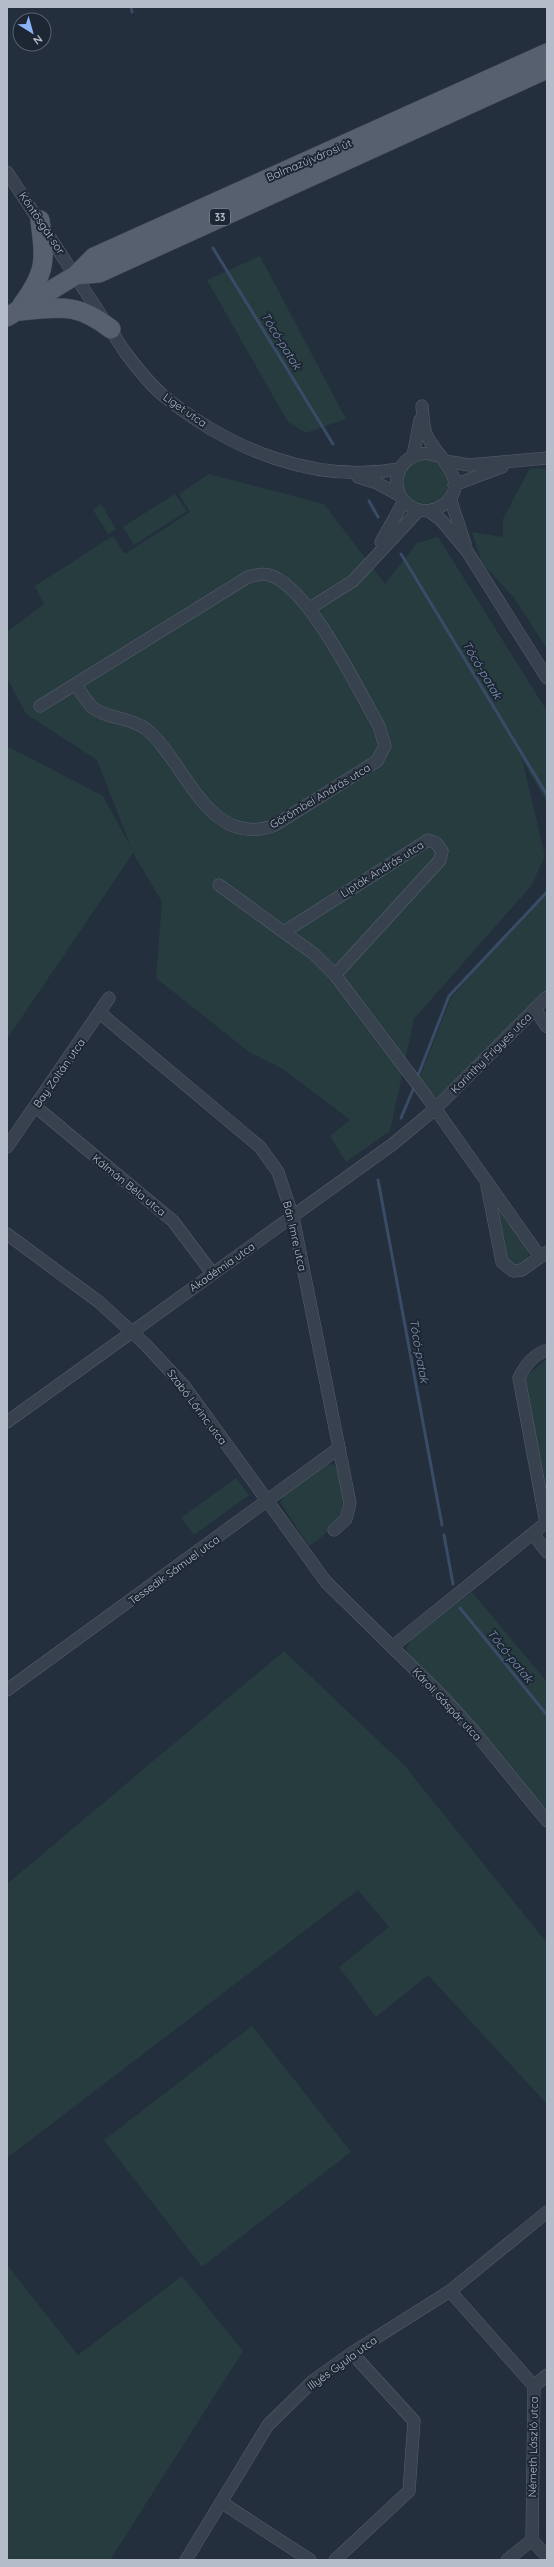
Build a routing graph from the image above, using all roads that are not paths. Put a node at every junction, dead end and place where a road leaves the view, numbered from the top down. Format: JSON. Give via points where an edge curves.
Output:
{"nodes":[{"id":1,"x":547,"y":53,"type":"edge"},
{"id":2,"x":547,"y":69,"type":"edge"},
{"id":3,"x":7,"y":172,"type":"edge"},
{"id":4,"x":40,"y":220,"type":"junction"},
{"id":5,"x":76,"y":275,"type":"junction"},
{"id":6,"x":12,"y":314,"type":"edge"},
{"id":7,"x":111,"y":329,"type":"junction"},
{"id":8,"x":413,"y":456,"type":"junction"},
{"id":9,"x":547,"y":458,"type":"edge"},
{"id":10,"x":442,"y":459,"type":"junction"},
{"id":11,"x":520,"y":462,"type":"junction"},
{"id":12,"x":399,"y":469,"type":"junction"},
{"id":13,"x":345,"y":473,"type":"junction"},
{"id":14,"x":454,"y":485,"type":"junction"},
{"id":15,"x":402,"y":498,"type":"junction"},
{"id":16,"x":450,"y":498,"type":"junction"},
{"id":17,"x":424,"y":511,"type":"junction"},
{"id":18,"x":467,"y":551,"type":"junction"},
{"id":19,"x":371,"y":560,"type":"junction"},
{"id":20,"x":310,"y":608,"type":"junction"},
{"id":21,"x":547,"y":678,"type":"edge"},
{"id":22,"x":76,"y":684,"type":"junction"},
{"id":23,"x":40,"y":706,"type":"dead end"},
{"id":24,"x":218,"y":885,"type":"dead end"},
{"id":25,"x":284,"y":932,"type":"junction"},
{"id":26,"x":335,"y":974,"type":"junction"},
{"id":27,"x":109,"y":998,"type":"dead end"},
{"id":28,"x":547,"y":998,"type":"edge"},
{"id":29,"x":535,"y":1009,"type":"junction"},
{"id":30,"x":100,"y":1013,"type":"junction"},
{"id":31,"x":547,"y":1027,"type":"edge"},
{"id":32,"x":36,"y":1107,"type":"junction"},
{"id":33,"x":435,"y":1109,"type":"junction"},
{"id":34,"x":7,"y":1147,"type":"edge"},
{"id":35,"x":486,"y":1181,"type":"junction"},
{"id":36,"x":293,"y":1217,"type":"junction"},
{"id":37,"x":7,"y":1234,"type":"edge"},
{"id":38,"x":543,"y":1255,"type":"edge"},
{"id":39,"x":212,"y":1273,"type":"junction"},
{"id":40,"x":133,"y":1332,"type":"junction"},
{"id":41,"x":547,"y":1350,"type":"edge"},
{"id":42,"x":7,"y":1422,"type":"edge"},
{"id":43,"x":339,"y":1448,"type":"junction"},
{"id":44,"x":267,"y":1501,"type":"junction"},
{"id":45,"x":547,"y":1522,"type":"edge"},
{"id":46,"x":334,"y":1530,"type":"dead end"},
{"id":47,"x":533,"y":1534,"type":"junction"},
{"id":48,"x":547,"y":1552,"type":"edge"},
{"id":49,"x":338,"y":1595,"type":"joint"},
{"id":50,"x":392,"y":1647,"type":"junction"},
{"id":51,"x":7,"y":1690,"type":"edge"},
{"id":52,"x":547,"y":1821,"type":"edge"},
{"id":53,"x":547,"y":2213,"type":"edge"},
{"id":54,"x":450,"y":2291,"type":"junction"},
{"id":55,"x":352,"y":2353,"type":"junction"},
{"id":56,"x":547,"y":2375,"type":"edge"},
{"id":57,"x":534,"y":2386,"type":"junction"},
{"id":58,"x":221,"y":2502,"type":"junction"},
{"id":59,"x":532,"y":2540,"type":"junction"},
{"id":60,"x":547,"y":2557,"type":"edge"},
{"id":61,"x":186,"y":2560,"type":"edge"},
{"id":62,"x":310,"y":2560,"type":"edge"},
{"id":63,"x":335,"y":2560,"type":"edge"},
{"id":64,"x":507,"y":2560,"type":"edge"}],
"edges":[{"from":1,"to":5,"type":"main road","name":"Balmazújvárosi út","number":"33","via":[[94,257]]},
{"from":2,"to":5,"type":"main road","name":"Balmazújvárosi út","number":"33","via":[[99,273]]},
{"from":3,"to":4,"type":"street","name":"Köntösgát sor"},
{"from":4,"to":5,"type":"street","name":"Köntösgát sor"},
{"from":4,"to":6,"type":"main road","via":[[44,266],[36,285]]},
{"from":5,"to":6,"type":"main road","name":"Balmazújvárosi út","number":"33"},
{"from":5,"to":7,"type":"street","name":"Liget utca"},
{"from":6,"to":7,"type":"main road","via":[[76,308],[94,316]]},
{"from":7,"to":13,"type":"street","name":"Liget utca","via":[[139,370],[165,397],[223,436],[251,450],[311,469]]},
{"from":8,"to":10,"type":"street","via":[[422,453]]},
{"from":8,"to":10,"type":"street","via":[[422,406],[426,435]]},
{"from":8,"to":12,"type":"street"},
{"from":9,"to":11,"type":"street"},
{"from":10,"to":11,"type":"street","via":[[469,465]]},
{"from":10,"to":14,"type":"street","via":[[454,475]]},
{"from":11,"to":14,"type":"street"},
{"from":12,"to":13,"type":"street","name":"Liget utca","via":[[379,473]]},
{"from":12,"to":15,"type":"street","via":[[397,479]]},
{"from":13,"to":15,"type":"street","name":"Liget utca","via":[[377,483]]},
{"from":14,"to":16,"type":"street"},
{"from":15,"to":17,"type":"street"},
{"from":15,"to":19,"type":"street"},
{"from":16,"to":17,"type":"street","via":[[438,508]]},
{"from":16,"to":18,"type":"street"},
{"from":17,"to":18,"type":"street","via":[[441,520]]},
{"from":17,"to":19,"type":"street"},
{"from":18,"to":21,"type":"street"},
{"from":19,"to":20,"type":"street","via":[[353,581]]},
{"from":20,"to":22,"type":"street","name":"Görömbei András utca","via":[[277,578],[262,574],[248,577]]},
{"from":20,"to":22,"type":"street","name":"Görömbei András utca","via":[[380,726],[385,746],[377,761],[263,830],[239,828],[215,813],[188,786],[157,739],[128,719],[97,710]]},
{"from":22,"to":23,"type":"street","name":"Görömbei András utca"},
{"from":24,"to":25,"type":"street"},
{"from":25,"to":26,"type":"street","via":[[314,954]]},
{"from":25,"to":26,"type":"street","name":"Lipták András utca","via":[[428,840],[436,843],[442,851],[440,860]]},
{"from":26,"to":33,"type":"street"},
{"from":27,"to":30,"type":"street","name":"Bay Zoltán utca"},
{"from":28,"to":29,"type":"street","name":"Karinthy Frigyes utca"},
{"from":29,"to":31,"type":"street"},
{"from":29,"to":33,"type":"street","name":"Karinthy Frigyes utca"},
{"from":30,"to":32,"type":"street","name":"Bay Zoltán utca"},
{"from":30,"to":36,"type":"street","name":"Bán Imre utca","via":[[260,1147],[278,1172]]},
{"from":32,"to":34,"type":"street","name":"Bay Zoltán utca"},
{"from":32,"to":39,"type":"street","name":"Kálmán Béla utca","via":[[173,1221]]},
{"from":33,"to":35,"type":"street"},
{"from":33,"to":36,"type":"street","name":"Akadémia utca","via":[[393,1144]]},
{"from":35,"to":38,"type":"street"},
{"from":35,"to":38,"type":"street","via":[[502,1262],[513,1271],[522,1270]]},
{"from":36,"to":39,"type":"street","name":"Akadémia utca"},
{"from":36,"to":43,"type":"street","name":"Bán Imre utca"},
{"from":37,"to":40,"type":"street","name":"Szabó Lőrinc utca","via":[[99,1302]]},
{"from":39,"to":40,"type":"street","name":"Akadémia utca"},
{"from":40,"to":42,"type":"street","name":"Akadémia utca"},
{"from":40,"to":44,"type":"street","name":"Szabó Lőrinc utca","via":[[185,1387]]},
{"from":41,"to":45,"type":"street","via":[[533,1358],[524,1367],[519,1378]]},
{"from":43,"to":44,"type":"street","name":"Tessedik Sámuel utca"},
{"from":43,"to":46,"type":"street","name":"Bán Imre utca","via":[[350,1503],[346,1519]]},
{"from":44,"to":49,"type":"street","name":"Szabó Lőrinc utca"},
{"from":44,"to":51,"type":"street","name":"Tessedik Sámuel utca"},
{"from":45,"to":47,"type":"street"},
{"from":47,"to":48,"type":"street"},
{"from":47,"to":50,"type":"street"},
{"from":49,"to":50,"type":"street","name":"Károli Gáspár utca"},
{"from":50,"to":52,"type":"street","name":"Károli Gáspár utca","via":[[473,1730]]},
{"from":53,"to":54,"type":"street","name":"Illyés Gyula utca"},
{"from":54,"to":55,"type":"street","name":"Illyés Gyula utca"},
{"from":54,"to":57,"type":"street","name":"Németh László utca"},
{"from":55,"to":58,"type":"street","name":"Illyés Gyula utca","via":[[314,2380],[268,2425]]},
{"from":55,"to":63,"type":"street","via":[[414,2421],[409,2491]]},
{"from":56,"to":57,"type":"street"},
{"from":57,"to":59,"type":"street","name":"Németh László utca"},
{"from":58,"to":61,"type":"street","name":"Illyés Gyula utca"},
{"from":58,"to":62,"type":"street"},
{"from":59,"to":60,"type":"street"},
{"from":59,"to":64,"type":"street"}]}
